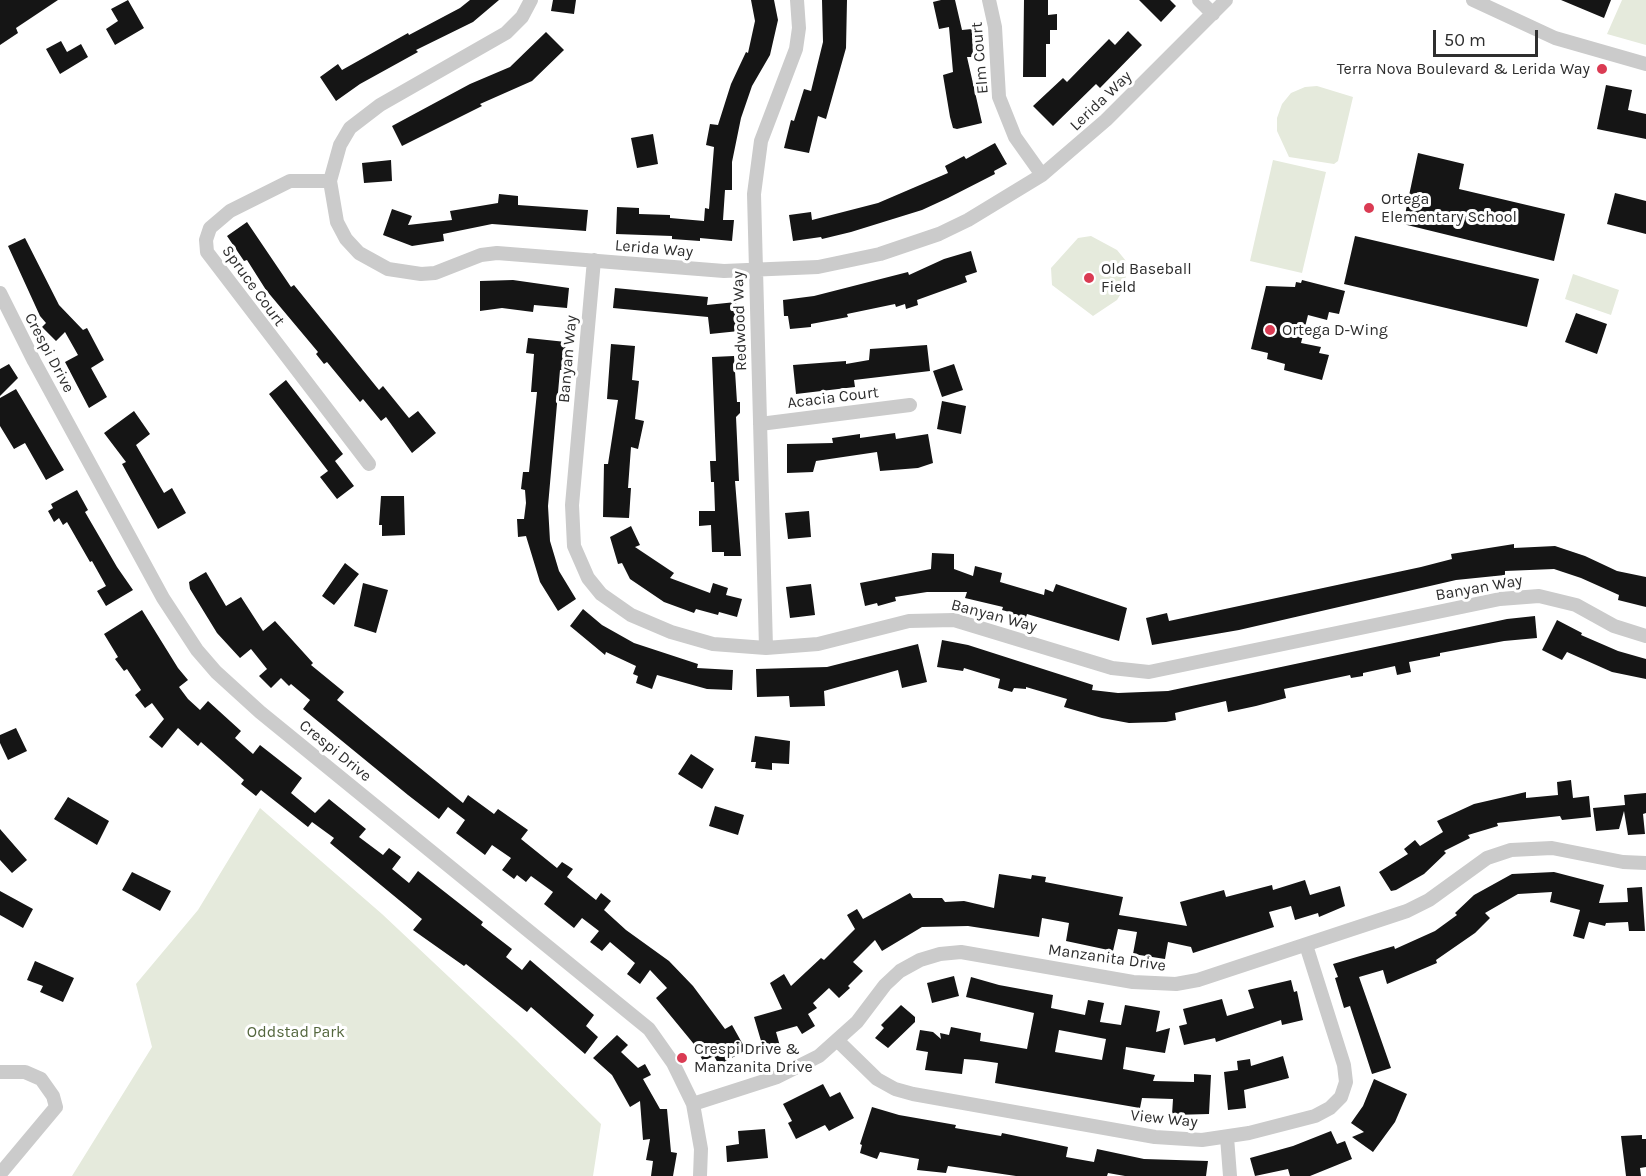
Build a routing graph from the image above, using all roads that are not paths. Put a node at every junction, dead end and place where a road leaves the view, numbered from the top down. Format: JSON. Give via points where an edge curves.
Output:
{"nodes":[{"id":1,"x":531,"y":0,"type":"edge"},
{"id":2,"x":797,"y":0,"type":"edge"},
{"id":3,"x":989,"y":0,"type":"edge"},
{"id":4,"x":1199,"y":0,"type":"edge"},
{"id":5,"x":1226,"y":0,"type":"edge"},
{"id":6,"x":1473,"y":0,"type":"edge"},
{"id":7,"x":1213,"y":14,"type":"junction"},
{"id":8,"x":1646,"y":64,"type":"edge"},
{"id":9,"x":1042,"y":175,"type":"junction"},
{"id":10,"x":330,"y":181,"type":"junction"},
{"id":11,"x":594,"y":260,"type":"junction"},
{"id":12,"x":755,"y":271,"type":"junction"},
{"id":13,"x":0,"y":293,"type":"edge"},
{"id":14,"x":910,"y":405,"type":"dead end"},
{"id":15,"x":760,"y":424,"type":"junction"},
{"id":16,"x":369,"y":464,"type":"dead end"},
{"id":17,"x":1646,"y":636,"type":"edge"},
{"id":18,"x":766,"y":648,"type":"junction"},
{"id":19,"x":1646,"y":862,"type":"edge"},
{"id":20,"x":1306,"y":945,"type":"junction"},
{"id":21,"x":839,"y":1042,"type":"junction"},
{"id":22,"x":0,"y":1072,"type":"edge"},
{"id":23,"x":693,"y":1104,"type":"junction"},
{"id":24,"x":1227,"y":1137,"type":"junction"},
{"id":25,"x":0,"y":1174,"type":"edge"},
{"id":26,"x":700,"y":1176,"type":"edge"},
{"id":27,"x":1230,"y":1176,"type":"edge"}],
"edges":[{"from":1,"to":10,"type":"street","name":"Lerida Way","via":[[522,17],[506,33],[364,115],[340,145]]},
{"from":2,"to":12,"type":"street","name":"Redwood Way","via":[[796,50],[768,117],[756,167]]},
{"from":3,"to":9,"type":"street","name":"Elm Court","via":[[995,27],[999,97],[1015,137]]},
{"from":4,"to":7,"type":"street"},
{"from":5,"to":7,"type":"street","name":"Lerida Way"},
{"from":6,"to":8,"type":"street","via":[[1555,38]]},
{"from":7,"to":9,"type":"street","name":"Lerida Way","via":[[1106,120]]},
{"from":9,"to":12,"type":"street","name":"Lerida Way","via":[[984,212],[909,245],[819,267]]},
{"from":10,"to":11,"type":"street","name":"Lerida Way","via":[[337,222],[346,239],[359,253],[388,269],[435,273],[480,255],[497,253]]},
{"from":10,"to":16,"type":"street","name":"Spruce Court","via":[[290,181],[230,211],[210,228],[207,252]]},
{"from":11,"to":12,"type":"street","name":"Lerida Way"},
{"from":11,"to":18,"type":"street","name":"Banyan Way","via":[[571,525],[579,561],[601,594],[631,615],[714,644]]},
{"from":12,"to":15,"type":"street","name":"Redwood Way"},
{"from":13,"to":23,"type":"street","name":"Crespi Drive","via":[[163,598],[197,650],[260,712],[634,1015],[661,1044]]},
{"from":14,"to":15,"type":"street","name":"Acacia Court"},
{"from":15,"to":18,"type":"street","name":"Redwood Way"},
{"from":17,"to":18,"type":"street","name":"Banyan Way","via":[[1614,626],[1558,599],[1520,596],[1149,672],[1112,668],[943,619],[909,621],[818,644]]},
{"from":19,"to":20,"type":"street","name":"Manzanita Drive","via":[[1623,862],[1552,848],[1511,850],[1487,858],[1407,911]]},
{"from":20,"to":21,"type":"street","name":"Manzanita Drive","via":[[1198,980],[1154,985],[982,955],[940,954],[900,971]]},
{"from":20,"to":24,"type":"street","name":"View Way","via":[[1344,1065],[1346,1082],[1341,1097],[1315,1116]]},
{"from":21,"to":23,"type":"street","name":"Manzanita Drive","via":[[801,1067]]},
{"from":21,"to":24,"type":"street","name":"View Way","via":[[877,1079],[913,1094],[1155,1137]]},
{"from":22,"to":25,"type":"street","via":[[33,1075],[48,1087],[56,1107]]},
{"from":23,"to":26,"type":"street","name":"Crespi Drive","via":[[701,1149]]},
{"from":24,"to":27,"type":"street"}]}
